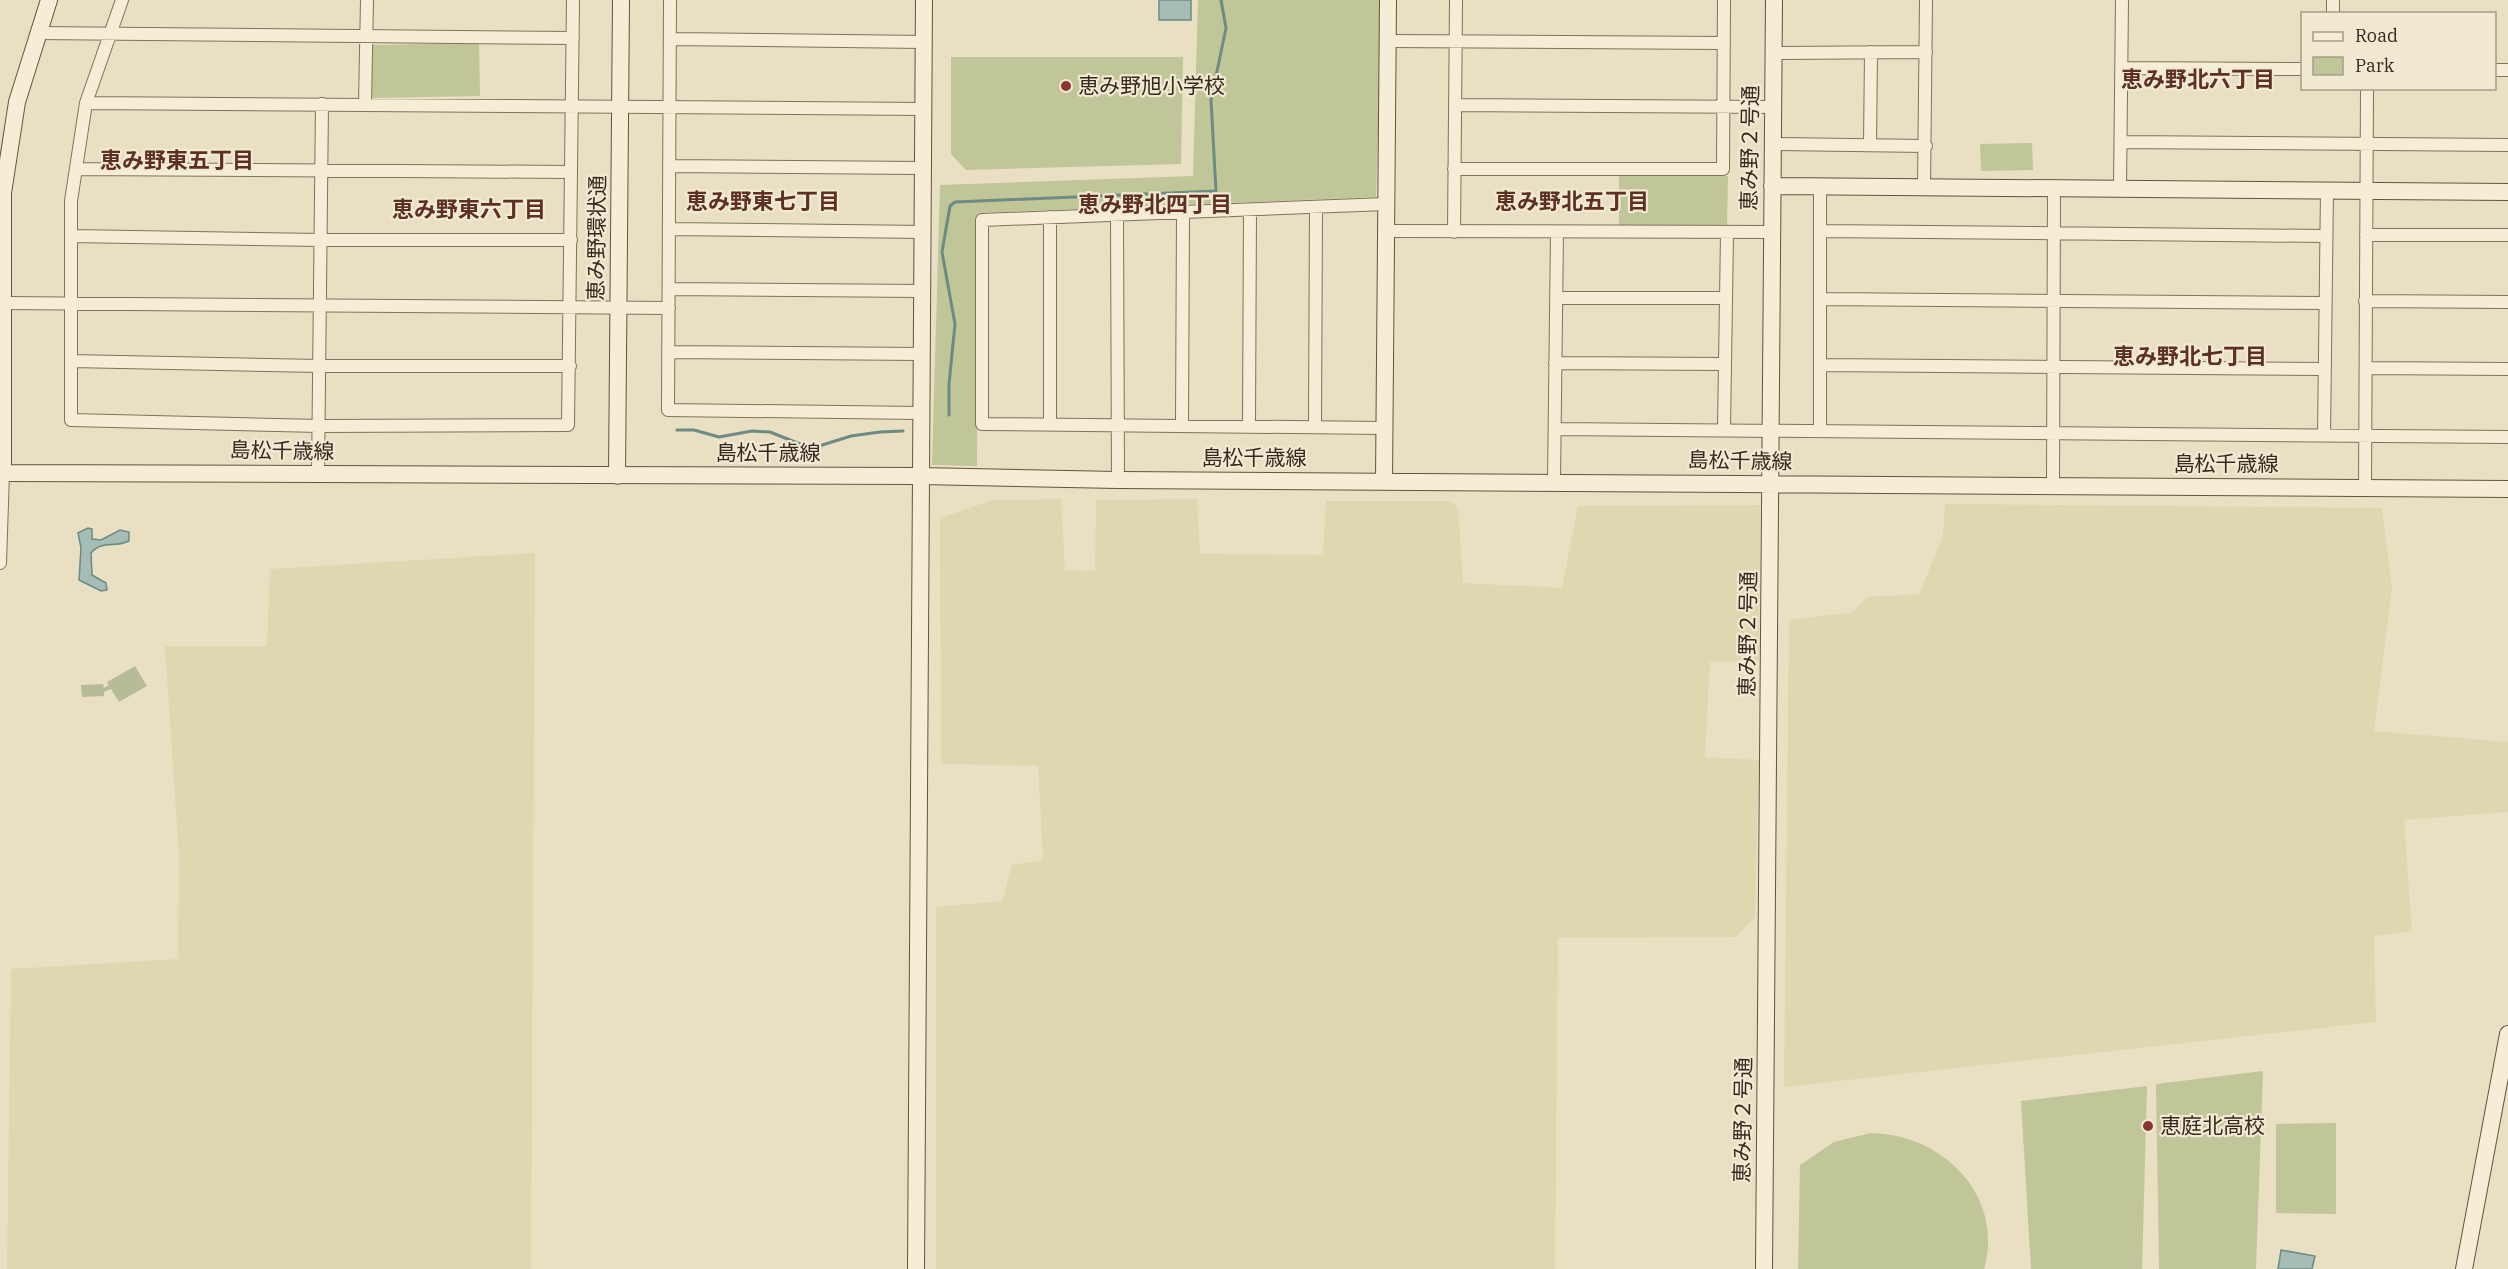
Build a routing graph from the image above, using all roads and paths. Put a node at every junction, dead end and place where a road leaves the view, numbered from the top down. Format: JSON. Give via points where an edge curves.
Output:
{"nodes":[{"id":1,"x":49,"y":0,"type":"edge"},
{"id":2,"x":122,"y":0,"type":"edge"},
{"id":3,"x":367,"y":0,"type":"edge"},
{"id":4,"x":573,"y":0,"type":"edge"},
{"id":5,"x":621,"y":0,"type":"edge"},
{"id":6,"x":670,"y":0,"type":"edge"},
{"id":7,"x":924,"y":0,"type":"edge"},
{"id":8,"x":1388,"y":0,"type":"edge"},
{"id":9,"x":1456,"y":0,"type":"edge"},
{"id":10,"x":1724,"y":0,"type":"edge"},
{"id":11,"x":1774,"y":0,"type":"edge"},
{"id":12,"x":1926,"y":0,"type":"edge"},
{"id":13,"x":2122,"y":0,"type":"edge"},
{"id":14,"x":37,"y":33,"type":"junction"},
{"id":15,"x":110,"y":36,"type":"junction"},
{"id":16,"x":367,"y":38,"type":"junction"},
{"id":17,"x":573,"y":38,"type":"junction"},
{"id":18,"x":670,"y":39,"type":"junction"},
{"id":19,"x":1388,"y":41,"type":"junction"},
{"id":20,"x":923,"y":42,"type":"junction"},
{"id":21,"x":1455,"y":43,"type":"junction"},
{"id":22,"x":1724,"y":43,"type":"junction"},
{"id":23,"x":1871,"y":52,"type":"junction"},
{"id":24,"x":1926,"y":52,"type":"junction"},
{"id":25,"x":1774,"y":53,"type":"junction"},
{"id":26,"x":2122,"y":68,"type":"junction"},
{"id":27,"x":2301,"y":69,"type":"edge"},
{"id":28,"x":2367,"y":90,"type":"edge"},
{"id":29,"x":86,"y":102,"type":"junction"},
{"id":30,"x":322,"y":104,"type":"junction"},
{"id":31,"x":365,"y":104,"type":"junction"},
{"id":32,"x":1455,"y":105,"type":"junction"},
{"id":33,"x":572,"y":106,"type":"junction"},
{"id":34,"x":621,"y":106,"type":"junction"},
{"id":35,"x":670,"y":106,"type":"junction"},
{"id":36,"x":1725,"y":107,"type":"junction"},
{"id":37,"x":1772,"y":107,"type":"junction"},
{"id":38,"x":924,"y":109,"type":"junction"},
{"id":39,"x":2122,"y":142,"type":"junction"},
{"id":40,"x":1772,"y":144,"type":"junction"},
{"id":41,"x":2367,"y":144,"type":"junction"},
{"id":42,"x":1870,"y":145,"type":"junction"},
{"id":43,"x":2508,"y":145,"type":"edge"},
{"id":44,"x":1926,"y":146,"type":"junction"},
{"id":45,"x":669,"y":166,"type":"junction"},
{"id":46,"x":922,"y":168,"type":"junction"},
{"id":47,"x":76,"y":169,"type":"junction"},
{"id":48,"x":1454,"y":169,"type":"junction"},
{"id":49,"x":321,"y":171,"type":"junction"},
{"id":50,"x":571,"y":172,"type":"junction"},
{"id":51,"x":1772,"y":186,"type":"junction"},
{"id":52,"x":1820,"y":186,"type":"junction"},
{"id":53,"x":1924,"y":188,"type":"junction"},
{"id":54,"x":2054,"y":188,"type":"junction"},
{"id":55,"x":2120,"y":188,"type":"junction"},
{"id":56,"x":2327,"y":190,"type":"junction"},
{"id":57,"x":2367,"y":190,"type":"junction"},
{"id":58,"x":2508,"y":192,"type":"edge"},
{"id":59,"x":1386,"y":204,"type":"junction"},
{"id":60,"x":1316,"y":207,"type":"junction"},
{"id":61,"x":1250,"y":211,"type":"junction"},
{"id":62,"x":1183,"y":213,"type":"junction"},
{"id":63,"x":1117,"y":215,"type":"junction"},
{"id":64,"x":1050,"y":217,"type":"junction"},
{"id":65,"x":669,"y":229,"type":"junction"},
{"id":66,"x":1386,"y":231,"type":"junction"},
{"id":67,"x":1820,"y":231,"type":"junction"},
{"id":68,"x":923,"y":232,"type":"junction"},
{"id":69,"x":1454,"y":232,"type":"junction"},
{"id":70,"x":1557,"y":232,"type":"junction"},
{"id":71,"x":1727,"y":232,"type":"junction"},
{"id":72,"x":1772,"y":232,"type":"junction"},
{"id":73,"x":2054,"y":233,"type":"junction"},
{"id":74,"x":2366,"y":235,"type":"junction"},
{"id":75,"x":2508,"y":235,"type":"edge"},
{"id":76,"x":71,"y":236,"type":"junction"},
{"id":77,"x":2325,"y":236,"type":"junction"},
{"id":78,"x":321,"y":240,"type":"junction"},
{"id":79,"x":571,"y":240,"type":"junction"},
{"id":80,"x":669,"y":289,"type":"junction"},
{"id":81,"x":923,"y":291,"type":"junction"},
{"id":82,"x":1556,"y":298,"type":"junction"},
{"id":83,"x":1726,"y":298,"type":"junction"},
{"id":84,"x":1820,"y":299,"type":"junction"},
{"id":85,"x":2054,"y":300,"type":"junction"},
{"id":86,"x":2365,"y":301,"type":"junction"},
{"id":87,"x":2508,"y":302,"type":"edge"},
{"id":88,"x":2,"y":303,"type":"junction"},
{"id":89,"x":70,"y":303,"type":"junction"},
{"id":90,"x":2325,"y":303,"type":"junction"},
{"id":91,"x":320,"y":306,"type":"junction"},
{"id":92,"x":570,"y":307,"type":"junction"},
{"id":93,"x":619,"y":308,"type":"junction"},
{"id":94,"x":669,"y":308,"type":"junction"},
{"id":95,"x":668,"y":352,"type":"junction"},
{"id":96,"x":921,"y":354,"type":"junction"},
{"id":97,"x":71,"y":361,"type":"junction"},
{"id":98,"x":1556,"y":363,"type":"junction"},
{"id":99,"x":1725,"y":364,"type":"junction"},
{"id":100,"x":1820,"y":365,"type":"junction"},
{"id":101,"x":319,"y":366,"type":"junction"},
{"id":102,"x":570,"y":366,"type":"junction"},
{"id":103,"x":2053,"y":367,"type":"junction"},
{"id":104,"x":2366,"y":368,"type":"junction"},
{"id":105,"x":2324,"y":369,"type":"junction"},
{"id":106,"x":2508,"y":369,"type":"edge"},
{"id":107,"x":920,"y":413,"type":"junction"},
{"id":108,"x":1050,"y":424,"type":"junction"},
{"id":109,"x":1116,"y":425,"type":"junction"},
{"id":110,"x":1182,"y":425,"type":"junction"},
{"id":111,"x":319,"y":426,"type":"junction"},
{"id":112,"x":1249,"y":426,"type":"junction"},
{"id":113,"x":1315,"y":426,"type":"junction"},
{"id":114,"x":1384,"y":428,"type":"junction"},
{"id":115,"x":1555,"y":429,"type":"junction"},
{"id":116,"x":1724,"y":429,"type":"junction"},
{"id":117,"x":1772,"y":431,"type":"junction"},
{"id":118,"x":1820,"y":431,"type":"junction"},
{"id":119,"x":2053,"y":433,"type":"junction"},
{"id":120,"x":2324,"y":436,"type":"junction"},
{"id":121,"x":2365,"y":436,"type":"junction"},
{"id":122,"x":2508,"y":437,"type":"edge"},
{"id":123,"x":1,"y":472,"type":"edge"},
{"id":124,"x":318,"y":474,"type":"junction"},
{"id":125,"x":617,"y":476,"type":"junction"},
{"id":126,"x":920,"y":476,"type":"junction"},
{"id":127,"x":1118,"y":480,"type":"junction"},
{"id":128,"x":1384,"y":481,"type":"junction"},
{"id":129,"x":1554,"y":482,"type":"junction"},
{"id":130,"x":1772,"y":484,"type":"junction"},
{"id":131,"x":2053,"y":485,"type":"junction"},
{"id":132,"x":2366,"y":488,"type":"junction"},
{"id":133,"x":2508,"y":489,"type":"edge"},
{"id":134,"x":0,"y":563,"type":"edge"},
{"id":135,"x":2508,"y":1034,"type":"edge"},
{"id":136,"x":2503,"y":1090,"type":"edge"},
{"id":137,"x":916,"y":1269,"type":"edge"},
{"id":138,"x":1764,"y":1269,"type":"edge"},
{"id":139,"x":2464,"y":1269,"type":"edge"}],
"edges":[{"from":1,"to":14,"type":"street"},
{"from":2,"to":15,"type":"street"},
{"from":3,"to":16,"type":"street"},
{"from":4,"to":17,"type":"street"},
{"from":5,"to":34,"type":"street","name":"恵み野環状通"},
{"from":6,"to":18,"type":"street"},
{"from":7,"to":20,"type":"street"},
{"from":8,"to":19,"type":"street"},
{"from":9,"to":21,"type":"street"},
{"from":10,"to":22,"type":"street"},
{"from":11,"to":25,"type":"street","name":"恵み野２号通"},
{"from":12,"to":24,"type":"street"},
{"from":13,"to":26,"type":"street"},
{"from":14,"to":15,"type":"street"},
{"from":14,"to":88,"type":"street","via":[[18,102],[3,193]]},
{"from":15,"to":16,"type":"street"},
{"from":15,"to":29,"type":"street"},
{"from":16,"to":17,"type":"street"},
{"from":16,"to":31,"type":"street"},
{"from":17,"to":33,"type":"street"},
{"from":18,"to":20,"type":"street"},
{"from":18,"to":35,"type":"street"},
{"from":19,"to":21,"type":"street"},
{"from":19,"to":59,"type":"street"},
{"from":20,"to":38,"type":"street"},
{"from":21,"to":22,"type":"street"},
{"from":21,"to":32,"type":"street"},
{"from":22,"to":36,"type":"street"},
{"from":23,"to":24,"type":"street"},
{"from":23,"to":25,"type":"street"},
{"from":23,"to":42,"type":"street"},
{"from":24,"to":44,"type":"street"},
{"from":25,"to":37,"type":"street","name":"恵み野２号通"},
{"from":26,"to":27,"type":"street"},
{"from":26,"to":39,"type":"street"},
{"from":28,"to":41,"type":"street"},
{"from":29,"to":30,"type":"street"},
{"from":29,"to":47,"type":"street"},
{"from":30,"to":31,"type":"street"},
{"from":30,"to":49,"type":"street"},
{"from":31,"to":33,"type":"street"},
{"from":32,"to":36,"type":"street"},
{"from":32,"to":48,"type":"street"},
{"from":33,"to":34,"type":"street"},
{"from":33,"to":50,"type":"street"},
{"from":34,"to":35,"type":"street"},
{"from":34,"to":93,"type":"street","name":"恵み野環状通"},
{"from":35,"to":38,"type":"street"},
{"from":35,"to":45,"type":"street"},
{"from":36,"to":37,"type":"street"},
{"from":36,"to":48,"type":"street","via":[[1724,169]]},
{"from":37,"to":40,"type":"street","name":"恵み野２号通"},
{"from":38,"to":46,"type":"street"},
{"from":39,"to":41,"type":"street"},
{"from":39,"to":55,"type":"street"},
{"from":40,"to":42,"type":"street"},
{"from":40,"to":51,"type":"street","name":"恵み野２号通"},
{"from":41,"to":43,"type":"street"},
{"from":41,"to":57,"type":"street"},
{"from":42,"to":44,"type":"street"},
{"from":44,"to":53,"type":"street"},
{"from":45,"to":46,"type":"street"},
{"from":45,"to":65,"type":"street"},
{"from":46,"to":68,"type":"street"},
{"from":47,"to":49,"type":"street"},
{"from":47,"to":76,"type":"street","via":[[70,201]]},
{"from":48,"to":69,"type":"street"},
{"from":49,"to":50,"type":"street"},
{"from":49,"to":78,"type":"street"},
{"from":50,"to":79,"type":"street"},
{"from":51,"to":52,"type":"street"},
{"from":51,"to":72,"type":"street","name":"恵み野２号通"},
{"from":52,"to":53,"type":"street"},
{"from":52,"to":67,"type":"street"},
{"from":53,"to":54,"type":"street"},
{"from":54,"to":55,"type":"street"},
{"from":54,"to":73,"type":"street"},
{"from":55,"to":56,"type":"street"},
{"from":56,"to":57,"type":"street"},
{"from":56,"to":77,"type":"street"},
{"from":57,"to":58,"type":"street"},
{"from":57,"to":74,"type":"street"},
{"from":59,"to":60,"type":"street"},
{"from":59,"to":66,"type":"street"},
{"from":60,"to":61,"type":"street"},
{"from":60,"to":113,"type":"street"},
{"from":61,"to":62,"type":"street"},
{"from":61,"to":112,"type":"street"},
{"from":62,"to":63,"type":"street"},
{"from":62,"to":110,"type":"street"},
{"from":63,"to":64,"type":"street"},
{"from":63,"to":109,"type":"street"},
{"from":64,"to":108,"type":"street"},
{"from":64,"to":108,"type":"street","via":[[982,220],[982,424]]},
{"from":65,"to":68,"type":"street"},
{"from":65,"to":80,"type":"street"},
{"from":66,"to":69,"type":"street"},
{"from":66,"to":114,"type":"street"},
{"from":67,"to":73,"type":"street"},
{"from":67,"to":84,"type":"street"},
{"from":68,"to":81,"type":"street"},
{"from":69,"to":70,"type":"street"},
{"from":70,"to":71,"type":"street"},
{"from":70,"to":82,"type":"street"},
{"from":71,"to":72,"type":"street"},
{"from":71,"to":83,"type":"street"},
{"from":72,"to":117,"type":"street","name":"恵み野２号通"},
{"from":73,"to":77,"type":"street"},
{"from":73,"to":85,"type":"street"},
{"from":74,"to":75,"type":"street"},
{"from":74,"to":86,"type":"street"},
{"from":76,"to":78,"type":"street"},
{"from":76,"to":89,"type":"street"},
{"from":77,"to":90,"type":"street"},
{"from":78,"to":79,"type":"street"},
{"from":78,"to":91,"type":"street"},
{"from":79,"to":92,"type":"street"},
{"from":80,"to":81,"type":"street"},
{"from":80,"to":94,"type":"street"},
{"from":81,"to":96,"type":"street"},
{"from":82,"to":83,"type":"street"},
{"from":82,"to":98,"type":"street"},
{"from":83,"to":99,"type":"street"},
{"from":84,"to":85,"type":"street"},
{"from":84,"to":100,"type":"street"},
{"from":85,"to":90,"type":"street"},
{"from":85,"to":103,"type":"street"},
{"from":86,"to":87,"type":"street"},
{"from":86,"to":104,"type":"street"},
{"from":88,"to":89,"type":"street"},
{"from":88,"to":123,"type":"street"},
{"from":89,"to":91,"type":"street"},
{"from":89,"to":97,"type":"street"},
{"from":90,"to":105,"type":"street"},
{"from":91,"to":92,"type":"street"},
{"from":91,"to":101,"type":"street"},
{"from":92,"to":93,"type":"street"},
{"from":92,"to":102,"type":"street"},
{"from":93,"to":94,"type":"street"},
{"from":93,"to":125,"type":"street","name":"恵み野環状通"},
{"from":94,"to":95,"type":"street"},
{"from":95,"to":96,"type":"street"},
{"from":95,"to":107,"type":"street","via":[[668,410]]},
{"from":96,"to":107,"type":"street"},
{"from":97,"to":101,"type":"street"},
{"from":97,"to":111,"type":"street","via":[[71,420]]},
{"from":98,"to":99,"type":"street"},
{"from":98,"to":115,"type":"street"},
{"from":99,"to":116,"type":"street"},
{"from":100,"to":103,"type":"street"},
{"from":100,"to":118,"type":"street"},
{"from":101,"to":102,"type":"street"},
{"from":101,"to":111,"type":"street"},
{"from":102,"to":111,"type":"street","via":[[568,425]]},
{"from":103,"to":105,"type":"street"},
{"from":103,"to":119,"type":"street"},
{"from":104,"to":106,"type":"street"},
{"from":104,"to":121,"type":"street"},
{"from":105,"to":120,"type":"street"},
{"from":107,"to":126,"type":"street"},
{"from":108,"to":109,"type":"street"},
{"from":109,"to":110,"type":"street"},
{"from":109,"to":127,"type":"street"},
{"from":110,"to":112,"type":"street"},
{"from":111,"to":124,"type":"street"},
{"from":112,"to":113,"type":"street"},
{"from":113,"to":114,"type":"street"},
{"from":114,"to":128,"type":"street"},
{"from":115,"to":116,"type":"street"},
{"from":115,"to":129,"type":"street"},
{"from":116,"to":117,"type":"street"},
{"from":117,"to":118,"type":"street"},
{"from":117,"to":130,"type":"street","name":"恵み野２号通"},
{"from":118,"to":119,"type":"street"},
{"from":119,"to":120,"type":"street"},
{"from":119,"to":131,"type":"street"},
{"from":120,"to":121,"type":"street"},
{"from":121,"to":122,"type":"street"},
{"from":121,"to":132,"type":"street"},
{"from":123,"to":124,"type":"street","name":"島松千歳線"},
{"from":123,"to":134,"type":"street"},
{"from":124,"to":125,"type":"street","name":"島松千歳線"},
{"from":125,"to":126,"type":"street","name":"島松千歳線"},
{"from":126,"to":127,"type":"street","name":"島松千歳線"},
{"from":126,"to":137,"type":"street"},
{"from":127,"to":128,"type":"street","name":"島松千歳線"},
{"from":128,"to":129,"type":"street","name":"島松千歳線"},
{"from":129,"to":130,"type":"street","name":"島松千歳線"},
{"from":130,"to":131,"type":"street","name":"島松千歳線"},
{"from":130,"to":138,"type":"street","name":"恵み野２号通"},
{"from":131,"to":132,"type":"street","name":"島松千歳線"},
{"from":132,"to":133,"type":"street","name":"島松千歳線"},
{"from":135,"to":136,"type":"street"},
{"from":136,"to":139,"type":"street"}]}
